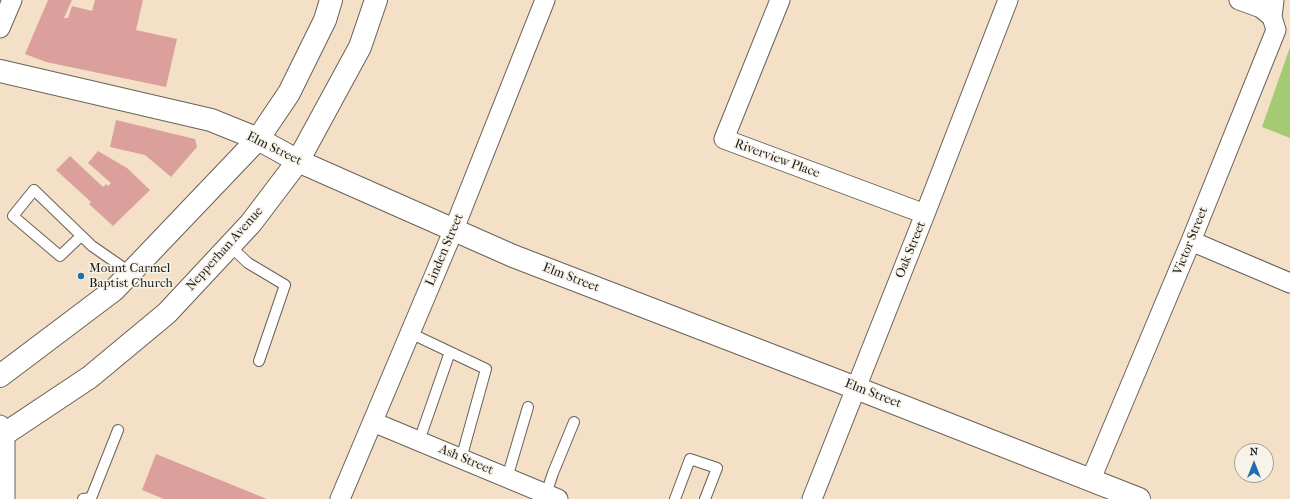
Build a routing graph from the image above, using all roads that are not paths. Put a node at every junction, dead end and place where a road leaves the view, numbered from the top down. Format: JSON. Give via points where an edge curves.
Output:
{"nodes":[{"id":1,"x":12,"y":0,"type":"edge"},
{"id":2,"x":331,"y":0,"type":"edge"},
{"id":3,"x":376,"y":0,"type":"edge"},
{"id":4,"x":545,"y":0,"type":"edge"},
{"id":5,"x":780,"y":0,"type":"edge"},
{"id":6,"x":1008,"y":0,"type":"edge"},
{"id":7,"x":1239,"y":0,"type":"edge"},
{"id":8,"x":1273,"y":8,"type":"edge"},
{"id":9,"x":0,"y":28,"type":"edge"},
{"id":10,"x":0,"y":71,"type":"edge"},
{"id":11,"x":258,"y":139,"type":"junction"},
{"id":12,"x":298,"y":161,"type":"junction"},
{"id":13,"x":925,"y":214,"type":"junction"},
{"id":14,"x":454,"y":230,"type":"junction"},
{"id":15,"x":81,"y":236,"type":"junction"},
{"id":16,"x":1191,"y":241,"type":"junction"},
{"id":17,"x":230,"y":246,"type":"junction"},
{"id":18,"x":131,"y":273,"type":"junction"},
{"id":19,"x":1290,"y":283,"type":"edge"},
{"id":20,"x":410,"y":333,"type":"junction"},
{"id":21,"x":450,"y":352,"type":"junction"},
{"id":22,"x":259,"y":361,"type":"dead end"},
{"id":23,"x":0,"y":376,"type":"edge"},
{"id":24,"x":856,"y":388,"type":"junction"},
{"id":25,"x":528,"y":407,"type":"dead end"},
{"id":26,"x":373,"y":422,"type":"junction"},
{"id":27,"x":574,"y":422,"type":"dead end"},
{"id":28,"x":118,"y":430,"type":"dead end"},
{"id":29,"x":2,"y":432,"type":"edge"},
{"id":30,"x":419,"y":441,"type":"junction"},
{"id":31,"x":461,"y":458,"type":"junction"},
{"id":32,"x":507,"y":478,"type":"junction"},
{"id":33,"x":1092,"y":479,"type":"junction"},
{"id":34,"x":552,"y":496,"type":"edge"},
{"id":35,"x":5,"y":499,"type":"edge"},
{"id":36,"x":83,"y":499,"type":"edge"},
{"id":37,"x":340,"y":499,"type":"edge"},
{"id":38,"x":675,"y":499,"type":"edge"},
{"id":39,"x":705,"y":499,"type":"edge"},
{"id":40,"x":812,"y":499,"type":"edge"},
{"id":41,"x":1139,"y":499,"type":"edge"}],
"edges":[{"from":1,"to":9,"type":"street"},
{"from":2,"to":11,"type":"street","via":[[325,20],[289,93]]},
{"from":3,"to":12,"type":"street","name":"Nepperhan Avenue","via":[[360,47]]},
{"from":4,"to":14,"type":"street","name":"Linden Street"},
{"from":5,"to":13,"type":"street","name":"Riverview Place","via":[[724,139]]},
{"from":6,"to":13,"type":"street","name":"Oak Street"},
{"from":7,"to":8,"type":"street","via":[[1261,8]]},
{"from":8,"to":16,"type":"street","name":"Victor Street","via":[[1276,30]]},
{"from":10,"to":11,"type":"street","name":"Elm Street","via":[[211,120]]},
{"from":11,"to":12,"type":"street","name":"Elm Street"},
{"from":11,"to":18,"type":"street"},
{"from":12,"to":14,"type":"street","name":"Elm Street"},
{"from":12,"to":17,"type":"street","name":"Nepperhan Avenue","via":[[251,223]]},
{"from":13,"to":24,"type":"street","name":"Oak Street"},
{"from":14,"to":20,"type":"street","name":"Linden Street"},
{"from":14,"to":24,"type":"street","name":"Elm Street","via":[[514,256]]},
{"from":15,"to":15,"type":"lane","via":[[60,256],[13,216],[34,190]]},
{"from":15,"to":18,"type":"lane"},
{"from":16,"to":19,"type":"street"},
{"from":16,"to":33,"type":"street","name":"Victor Street"},
{"from":17,"to":22,"type":"lane","via":[[248,263],[285,285]]},
{"from":17,"to":29,"type":"street","name":"Nepperhan Avenue","via":[[167,313],[90,377]]},
{"from":18,"to":23,"type":"street","via":[[114,290]]},
{"from":20,"to":21,"type":"lane"},
{"from":20,"to":26,"type":"street","name":"Linden Street"},
{"from":21,"to":30,"type":"lane"},
{"from":21,"to":31,"type":"lane","via":[[486,369]]},
{"from":24,"to":33,"type":"street","name":"Elm Street"},
{"from":24,"to":40,"type":"street","name":"Oak Street"},
{"from":25,"to":32,"type":"lane"},
{"from":26,"to":30,"type":"street","name":"Ash Street"},
{"from":26,"to":37,"type":"street","name":"Linden Street"},
{"from":27,"to":34,"type":"lane"},
{"from":28,"to":36,"type":"lane","via":[[91,498]]},
{"from":29,"to":35,"type":"street"},
{"from":30,"to":31,"type":"street","name":"Ash Street"},
{"from":31,"to":32,"type":"street","name":"Ash Street"},
{"from":32,"to":34,"type":"street","name":"Ash Street"},
{"from":33,"to":41,"type":"street","name":"Elm Street"},
{"from":38,"to":39,"type":"lane","via":[[690,459],[717,468]]}]}
